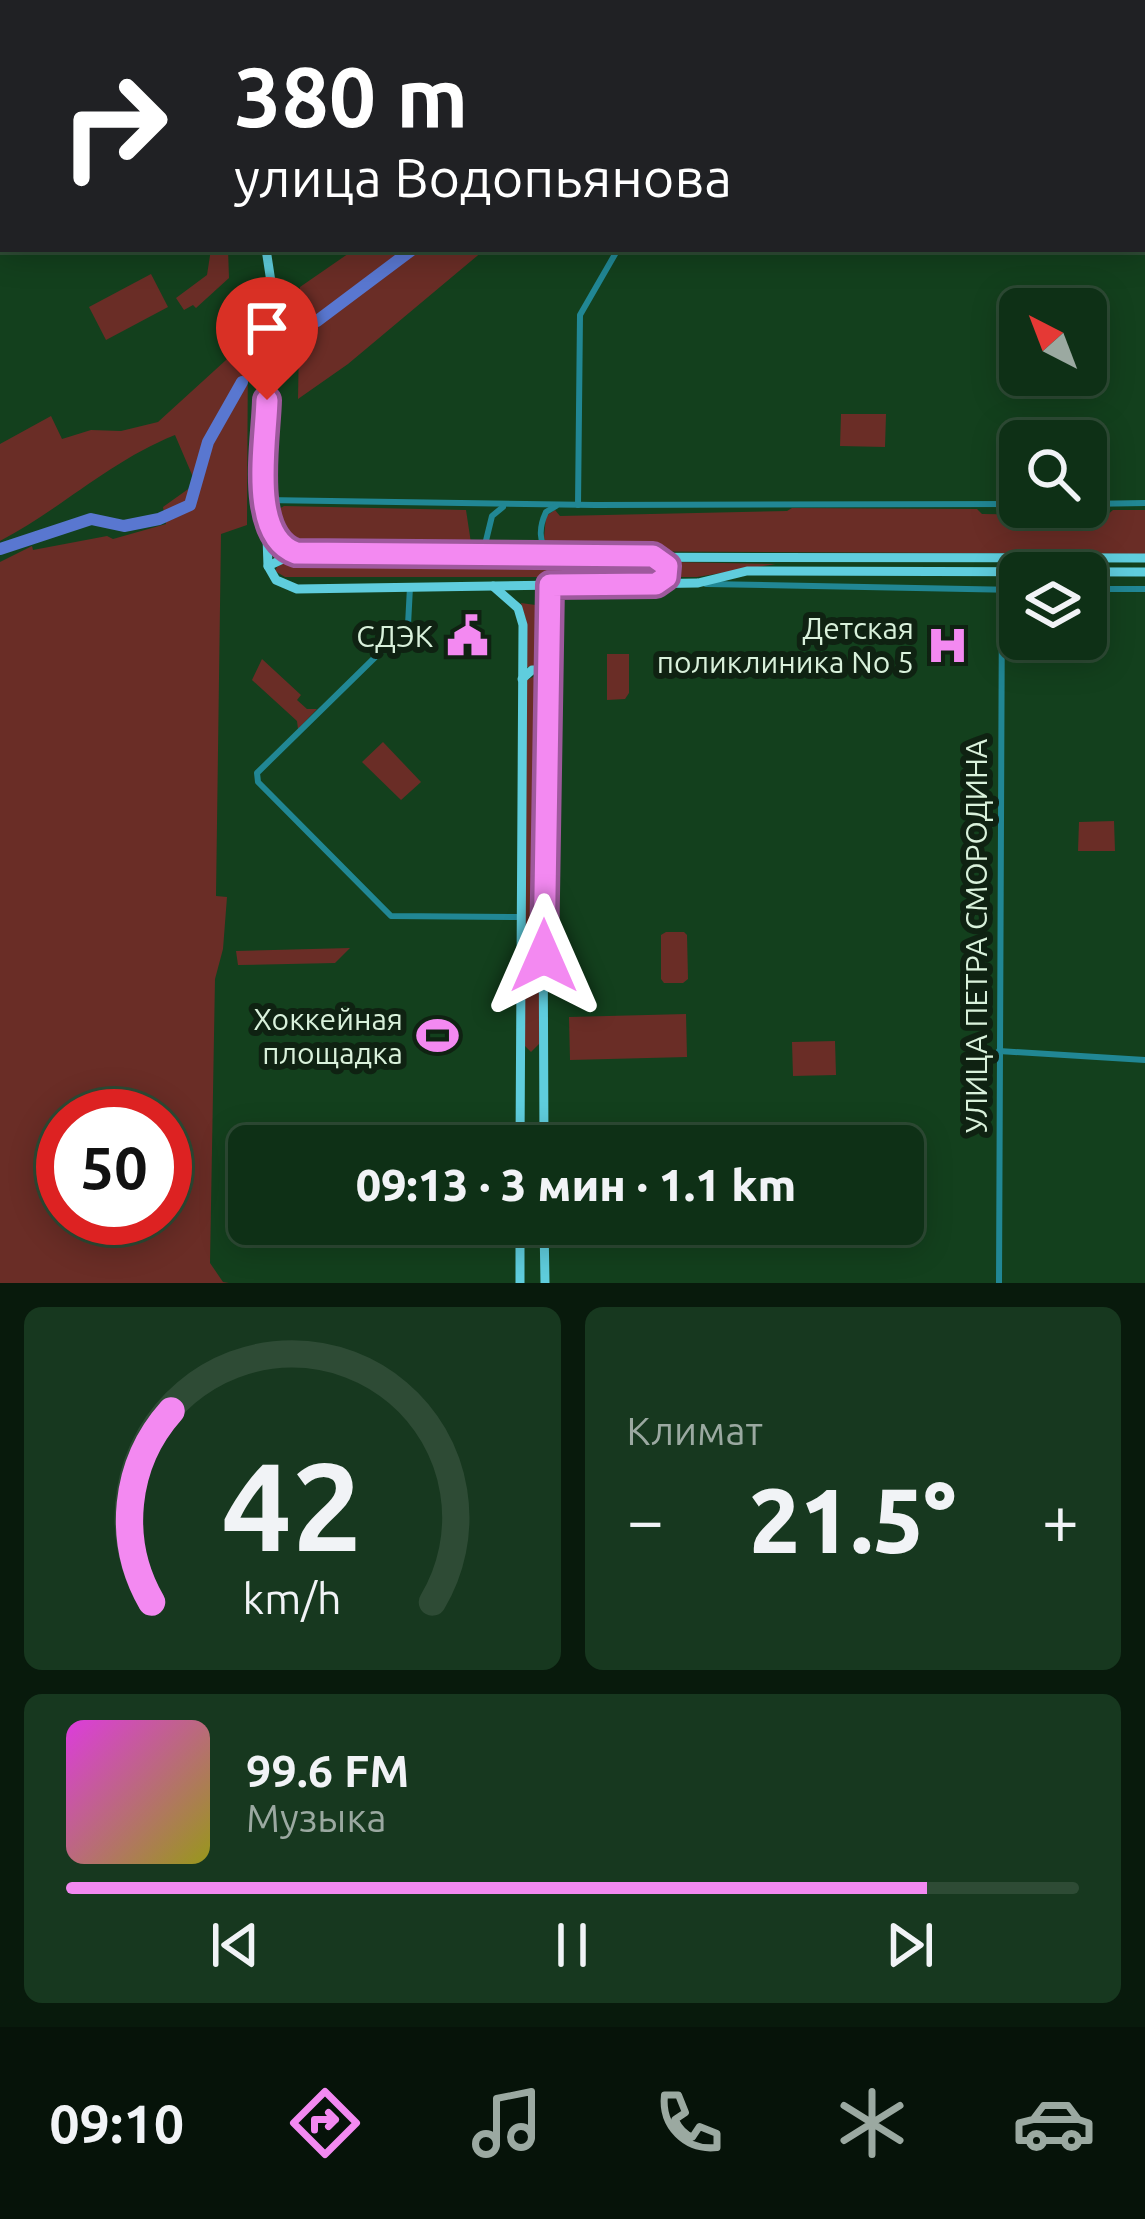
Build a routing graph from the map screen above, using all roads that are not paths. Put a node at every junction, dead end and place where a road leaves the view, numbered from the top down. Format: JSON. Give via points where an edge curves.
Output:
{"nodes":[{"id":1,"x":266,"y":252,"type":"edge"},
{"id":2,"x":616,"y":252,"type":"edge"},
{"id":3,"x":265,"y":500,"type":"junction"},
{"id":4,"x":1145,"y":503,"type":"edge"},
{"id":5,"x":512,"y":504,"type":"junction"},
{"id":6,"x":999,"y":504,"type":"edge"},
{"id":7,"x":1107,"y":504,"type":"edge"},
{"id":8,"x":558,"y":505,"type":"junction"},
{"id":9,"x":578,"y":505,"type":"junction"},
{"id":10,"x":265,"y":521,"type":"junction"},
{"id":11,"x":296,"y":553,"type":"junction"},
{"id":12,"x":653,"y":556,"type":"junction"},
{"id":13,"x":482,"y":557,"type":"junction"},
{"id":14,"x":553,"y":557,"type":"junction"},
{"id":15,"x":1145,"y":558,"type":"edge"},
{"id":16,"x":268,"y":566,"type":"junction"},
{"id":17,"x":1145,"y":572,"type":"edge"},
{"id":18,"x":698,"y":583,"type":"junction"},
{"id":19,"x":656,"y":584,"type":"junction"},
{"id":20,"x":550,"y":585,"type":"junction"},
{"id":21,"x":493,"y":586,"type":"junction"},
{"id":22,"x":410,"y":587,"type":"junction"},
{"id":23,"x":1107,"y":589,"type":"edge"},
{"id":24,"x":1145,"y":589,"type":"edge"},
{"id":25,"x":999,"y":590,"type":"edge"},
{"id":26,"x":1001,"y":660,"type":"edge"},
{"id":27,"x":522,"y":679,"type":"junction"},
{"id":28,"x":548,"y":679,"type":"junction"},
{"id":29,"x":521,"y":917,"type":"junction"},
{"id":30,"x":521,"y":1040,"type":"junction"},
{"id":31,"x":544,"y":1040,"type":"junction"},
{"id":32,"x":998,"y":1051,"type":"junction"},
{"id":33,"x":1145,"y":1060,"type":"edge"},
{"id":34,"x":520,"y":1125,"type":"edge"},
{"id":35,"x":544,"y":1125,"type":"edge"},
{"id":36,"x":520,"y":1245,"type":"edge"},
{"id":37,"x":544,"y":1245,"type":"edge"},
{"id":38,"x":520,"y":1283,"type":"edge"},
{"id":39,"x":545,"y":1283,"type":"edge"},
{"id":40,"x":999,"y":1283,"type":"edge"}],
"edges":[{"from":1,"to":3,"type":"main road"},
{"from":2,"to":9,"type":"street","via":[[580,315]]},
{"from":3,"to":5,"type":"street"},
{"from":3,"to":10,"type":"main road"},
{"from":4,"to":7,"type":"street"},
{"from":5,"to":8,"type":"street"},
{"from":5,"to":13,"type":"street","via":[[493,517]]},
{"from":6,"to":9,"type":"street"},
{"from":8,"to":9,"type":"street"},
{"from":8,"to":14,"type":"street","via":[[541,528]]},
{"from":10,"to":11,"type":"main road","via":[[278,545]]},
{"from":10,"to":16,"type":"main road"},
{"from":11,"to":13,"type":"main road"},
{"from":11,"to":16,"type":"main road"},
{"from":12,"to":14,"type":"main road"},
{"from":12,"to":15,"type":"main road"},
{"from":12,"to":19,"type":"main road","via":[[668,572]]},
{"from":13,"to":14,"type":"main road"},
{"from":16,"to":22,"type":"main road","via":[[296,589]]},
{"from":17,"to":18,"type":"main road","via":[[748,571]]},
{"from":18,"to":19,"type":"main road"},
{"from":18,"to":25,"type":"street"},
{"from":19,"to":20,"type":"main road"},
{"from":20,"to":21,"type":"main road"},
{"from":20,"to":28,"type":"main road"},
{"from":21,"to":22,"type":"main road"},
{"from":21,"to":27,"type":"main road","via":[[518,608]]},
{"from":22,"to":29,"type":"street","via":[[408,625],[257,773],[258,782],[391,916]]},
{"from":23,"to":24,"type":"street"},
{"from":26,"to":32,"type":"street","name":"УЛИЦА ПЕТРА СМОРОДИНА"},
{"from":27,"to":28,"type":"main road","via":[[540,670]]},
{"from":27,"to":29,"type":"main road"},
{"from":28,"to":31,"type":"main road"},
{"from":29,"to":30,"type":"main road"},
{"from":30,"to":31,"type":"main road","via":[[531,1055]]},
{"from":30,"to":34,"type":"main road"},
{"from":31,"to":35,"type":"main road"},
{"from":32,"to":33,"type":"street"},
{"from":32,"to":40,"type":"street","name":"УЛИЦА ПЕТРА СМОРОДИНА"},
{"from":36,"to":38,"type":"main road"},
{"from":37,"to":39,"type":"main road"}]}
